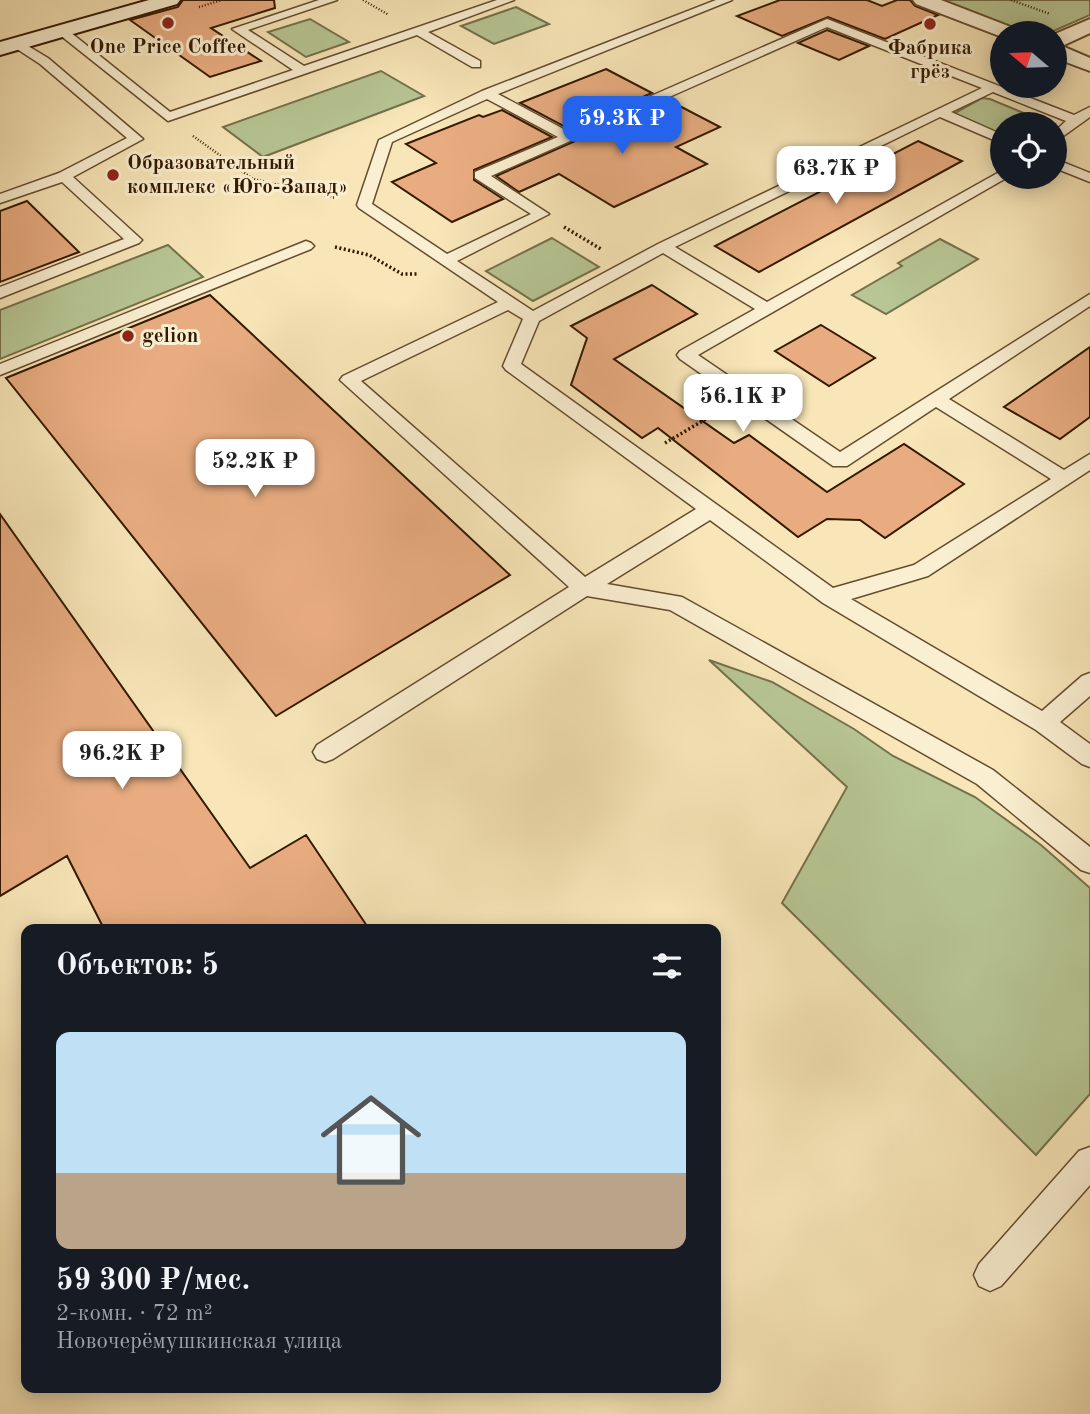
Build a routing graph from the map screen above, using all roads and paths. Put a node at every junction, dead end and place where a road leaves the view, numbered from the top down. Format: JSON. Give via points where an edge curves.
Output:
{"nodes":[{"id":1,"x":170,"y":0,"type":"edge"},
{"id":2,"x":331,"y":0,"type":"edge"},
{"id":3,"x":508,"y":0,"type":"edge"},
{"id":4,"x":726,"y":0,"type":"edge"},
{"id":5,"x":923,"y":0,"type":"edge"},
{"id":6,"x":1090,"y":25,"type":"edge"},
{"id":7,"x":990,"y":26,"type":"edge"},
{"id":8,"x":418,"y":31,"type":"junction"},
{"id":9,"x":61,"y":32,"type":"junction"},
{"id":10,"x":1068,"y":36,"type":"edge"},
{"id":11,"x":9,"y":47,"type":"edge"},
{"id":12,"x":1068,"y":56,"type":"edge"},
{"id":13,"x":476,"y":64,"type":"dead end"},
{"id":14,"x":1090,"y":65,"type":"edge"},
{"id":15,"x":303,"y":71,"type":"junction"},
{"id":16,"x":990,"y":87,"type":"edge"},
{"id":17,"x":990,"y":89,"type":"edge"},
{"id":18,"x":487,"y":94,"type":"junction"},
{"id":19,"x":1018,"y":98,"type":"edge"},
{"id":20,"x":940,"y":111,"type":"junction"},
{"id":21,"x":1090,"y":111,"type":"edge"},
{"id":22,"x":1075,"y":120,"type":"junction"},
{"id":23,"x":1067,"y":127,"type":"edge"},
{"id":24,"x":184,"y":129,"type":"dead end"},
{"id":25,"x":990,"y":134,"type":"edge"},
{"id":26,"x":569,"y":137,"type":"junction"},
{"id":27,"x":1067,"y":168,"type":"edge"},
{"id":28,"x":64,"y":176,"type":"junction"},
{"id":29,"x":1090,"y":178,"type":"edge"},
{"id":30,"x":990,"y":181,"type":"edge"},
{"id":31,"x":0,"y":199,"type":"edge"},
{"id":32,"x":365,"y":205,"type":"junction"},
{"id":33,"x":542,"y":214,"type":"junction"},
{"id":34,"x":306,"y":246,"type":"joint"},
{"id":35,"x":663,"y":247,"type":"junction"},
{"id":36,"x":446,"y":260,"type":"junction"},
{"id":37,"x":629,"y":266,"type":"junction"},
{"id":38,"x":402,"y":274,"type":"dead end"},
{"id":39,"x":0,"y":293,"type":"edge"},
{"id":40,"x":1090,"y":299,"type":"edge"},
{"id":41,"x":509,"y":303,"type":"junction"},
{"id":42,"x":766,"y":308,"type":"junction"},
{"id":43,"x":532,"y":318,"type":"junction"},
{"id":44,"x":0,"y":370,"type":"edge"},
{"id":45,"x":746,"y":396,"type":"junction"},
{"id":46,"x":937,"y":400,"type":"junction"},
{"id":47,"x":640,"y":458,"type":"junction"},
{"id":48,"x":1090,"y":460,"type":"edge"},
{"id":49,"x":1065,"y":479,"type":"junction"},
{"id":50,"x":710,"y":510,"type":"junction"},
{"id":51,"x":584,"y":588,"type":"junction"},
{"id":52,"x":830,"y":597,"type":"junction"},
{"id":53,"x":1090,"y":682,"type":"edge"},
{"id":54,"x":1044,"y":723,"type":"junction"},
{"id":55,"x":325,"y":752,"type":"dead end"},
{"id":56,"x":1090,"y":757,"type":"edge"},
{"id":57,"x":1090,"y":862,"type":"edge"},
{"id":58,"x":1090,"y":1162,"type":"edge"},
{"id":59,"x":990,"y":1275,"type":"dead end"}],
"edges":[{"from":1,"to":9,"type":"street"},
{"from":2,"to":15,"type":"lane","via":[[238,29]]},
{"from":3,"to":8,"type":"lane"},
{"from":4,"to":18,"type":"lane"},
{"from":5,"to":7,"type":"street"},
{"from":6,"to":10,"type":"street"},
{"from":8,"to":13,"type":"lane"},
{"from":8,"to":15,"type":"lane"},
{"from":9,"to":11,"type":"street"},
{"from":9,"to":15,"type":"lane","via":[[168,117]]},
{"from":11,"to":28,"type":"lane","via":[[44,61],[136,139]]},
{"from":12,"to":14,"type":"street"},
{"from":16,"to":26,"type":"lane","via":[[827,23]]},
{"from":17,"to":20,"type":"lane"},
{"from":18,"to":26,"type":"lane"},
{"from":18,"to":32,"type":"lane","via":[[386,140]]},
{"from":19,"to":22,"type":"lane"},
{"from":20,"to":25,"type":"lane"},
{"from":20,"to":35,"type":"lane"},
{"from":21,"to":22,"type":"lane"},
{"from":22,"to":23,"type":"lane"},
{"from":24,"to":32,"type":"path","via":[[253,179]]},
{"from":26,"to":33,"type":"lane","via":[[480,175]]},
{"from":27,"to":29,"type":"lane"},
{"from":28,"to":31,"type":"lane"},
{"from":28,"to":39,"type":"lane","via":[[134,240]]},
{"from":30,"to":42,"type":"lane"},
{"from":32,"to":36,"type":"lane"},
{"from":33,"to":36,"type":"lane"},
{"from":33,"to":37,"type":"path"},
{"from":34,"to":38,"type":"path","via":[[326,244],[369,255]]},
{"from":34,"to":44,"type":"lane"},
{"from":35,"to":37,"type":"lane"},
{"from":35,"to":42,"type":"lane"},
{"from":36,"to":41,"type":"lane"},
{"from":37,"to":43,"type":"lane"},
{"from":40,"to":46,"type":"lane"},
{"from":41,"to":43,"type":"lane"},
{"from":41,"to":51,"type":"lane","via":[[349,380]]},
{"from":42,"to":45,"type":"lane","via":[[686,355]]},
{"from":43,"to":47,"type":"lane","via":[[512,366]]},
{"from":45,"to":46,"type":"lane","via":[[840,461]]},
{"from":45,"to":47,"type":"path"},
{"from":46,"to":49,"type":"lane"},
{"from":47,"to":50,"type":"lane"},
{"from":48,"to":49,"type":"lane"},
{"from":49,"to":52,"type":"lane","via":[[921,571]]},
{"from":50,"to":51,"type":"lane"},
{"from":50,"to":52,"type":"lane"},
{"from":51,"to":55,"type":"lane"},
{"from":51,"to":57,"type":"lane","via":[[675,603],[985,777]]},
{"from":52,"to":54,"type":"lane"},
{"from":53,"to":54,"type":"lane"},
{"from":54,"to":56,"type":"lane"},
{"from":58,"to":59,"type":"lane"}]}
